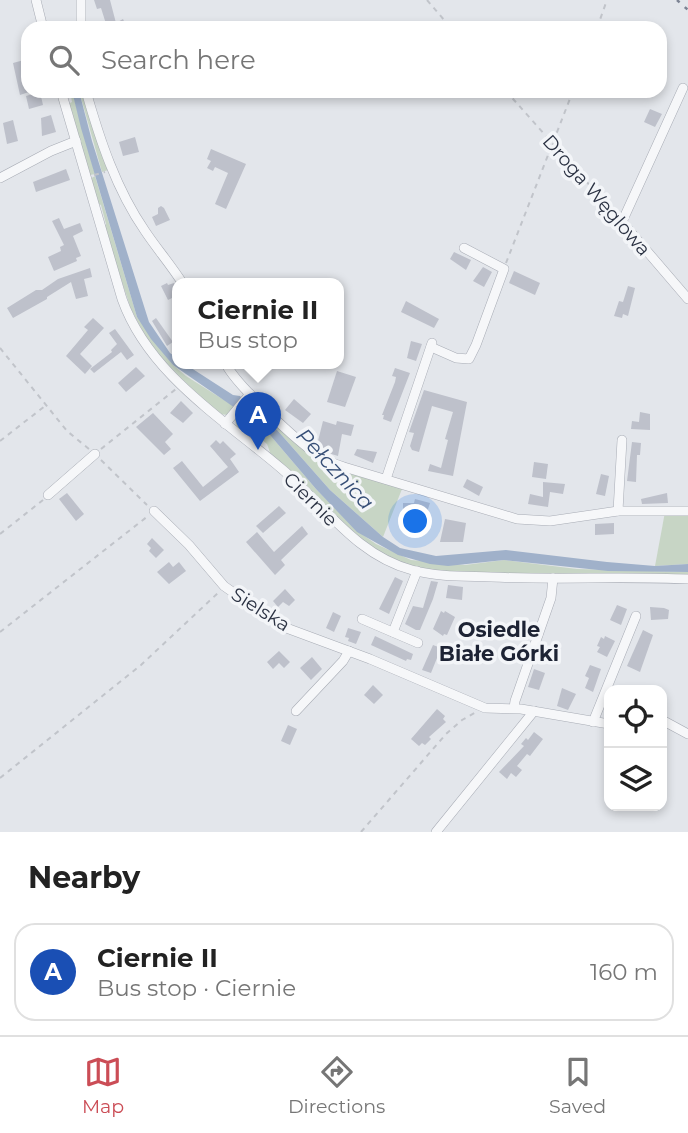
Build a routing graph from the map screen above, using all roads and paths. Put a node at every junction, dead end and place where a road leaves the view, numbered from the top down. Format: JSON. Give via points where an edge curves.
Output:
{"nodes":[{"id":1,"x":36,"y":0,"type":"edge"},
{"id":2,"x":81,"y":0,"type":"edge"},
{"id":3,"x":427,"y":0,"type":"edge"},
{"id":4,"x":607,"y":0,"type":"edge"},
{"id":5,"x":41,"y":21,"type":"edge"},
{"id":6,"x":81,"y":21,"type":"edge"},
{"id":7,"x":445,"y":21,"type":"edge"},
{"id":8,"x":600,"y":21,"type":"edge"},
{"id":9,"x":683,"y":88,"type":"dead end"},
{"id":10,"x":63,"y":98,"type":"edge"},
{"id":11,"x":88,"y":98,"type":"edge"},
{"id":12,"x":512,"y":98,"type":"edge"},
{"id":13,"x":570,"y":98,"type":"edge"},
{"id":14,"x":76,"y":141,"type":"junction"},
{"id":15,"x":553,"y":145,"type":"junction"},
{"id":16,"x":104,"y":173,"type":"dead end"},
{"id":17,"x":94,"y":175,"type":"dead end"},
{"id":18,"x":0,"y":177,"type":"edge"},
{"id":19,"x":622,"y":222,"type":"junction"},
{"id":20,"x":464,"y":248,"type":"dead end"},
{"id":21,"x":504,"y":269,"type":"junction"},
{"id":22,"x":179,"y":278,"type":"edge"},
{"id":23,"x":687,"y":294,"type":"edge"},
{"id":24,"x":0,"y":348,"type":"edge"},
{"id":25,"x":229,"y":369,"type":"edge"},
{"id":26,"x":182,"y":384,"type":"junction"},
{"id":27,"x":248,"y":397,"type":"junction"},
{"id":28,"x":46,"y":406,"type":"junction"},
{"id":29,"x":225,"y":424,"type":"junction"},
{"id":30,"x":622,"y":440,"type":"dead end"},
{"id":31,"x":0,"y":441,"type":"edge"},
{"id":32,"x":95,"y":454,"type":"junction"},
{"id":33,"x":386,"y":480,"type":"junction"},
{"id":34,"x":48,"y":495,"type":"joint"},
{"id":35,"x":154,"y":511,"type":"junction"},
{"id":36,"x":618,"y":511,"type":"junction"},
{"id":37,"x":688,"y":511,"type":"edge"},
{"id":38,"x":0,"y":534,"type":"edge"},
{"id":39,"x":417,"y":571,"type":"junction"},
{"id":40,"x":553,"y":578,"type":"junction"},
{"id":41,"x":688,"y":579,"type":"edge"},
{"id":42,"x":224,"y":586,"type":"junction"},
{"id":43,"x":636,"y":616,"type":"dead end"},
{"id":44,"x":362,"y":619,"type":"dead end"},
{"id":45,"x":0,"y":632,"type":"edge"},
{"id":46,"x":393,"y":632,"type":"junction"},
{"id":47,"x":418,"y":643,"type":"dead end"},
{"id":48,"x":349,"y":651,"type":"junction"},
{"id":49,"x":485,"y":708,"type":"junction"},
{"id":50,"x":514,"y":708,"type":"junction"},
{"id":51,"x":296,"y":711,"type":"dead end"},
{"id":52,"x":534,"y":711,"type":"junction"},
{"id":53,"x":593,"y":722,"type":"junction"},
{"id":54,"x":604,"y":723,"type":"edge"},
{"id":55,"x":667,"y":723,"type":"edge"},
{"id":56,"x":688,"y":734,"type":"edge"},
{"id":57,"x":0,"y":778,"type":"edge"},
{"id":58,"x":361,"y":832,"type":"edge"},
{"id":59,"x":436,"y":832,"type":"edge"}],
"edges":[{"from":1,"to":5,"type":"street"},
{"from":2,"to":6,"type":"street"},
{"from":3,"to":7,"type":"path"},
{"from":4,"to":8,"type":"path"},
{"from":9,"to":19,"type":"street"},
{"from":10,"to":14,"type":"street","name":"Ciernie"},
{"from":11,"to":22,"type":"street","via":[[104,149],[127,199]]},
{"from":12,"to":15,"type":"path","name":"Droga Węglowa"},
{"from":13,"to":15,"type":"path"},
{"from":14,"to":18,"type":"street"},
{"from":14,"to":26,"type":"street","name":"Ciernie","via":[[126,311],[154,357]]},
{"from":15,"to":19,"type":"path","name":"Droga Węglowa"},
{"from":15,"to":21,"type":"path"},
{"from":16,"to":17,"type":"path"},
{"from":19,"to":23,"type":"street","name":"Droga Węglowa"},
{"from":20,"to":21,"type":"street"},
{"from":21,"to":33,"type":"street","via":[[468,359],[432,345]]},
{"from":24,"to":28,"type":"path"},
{"from":25,"to":27,"type":"street","name":"Ciernie"},
{"from":26,"to":29,"type":"street","name":"Ciernie"},
{"from":26,"to":32,"type":"path"},
{"from":27,"to":29,"type":"street"},
{"from":27,"to":33,"type":"street","name":"Ciernie","via":[[319,456]]},
{"from":28,"to":31,"type":"path"},
{"from":28,"to":32,"type":"path"},
{"from":29,"to":39,"type":"street","name":"Ciernie","via":[[286,472],[350,537],[382,558]]},
{"from":30,"to":36,"type":"street"},
{"from":32,"to":34,"type":"street"},
{"from":32,"to":35,"type":"path"},
{"from":33,"to":36,"type":"street","name":"Ciernie","via":[[517,519],[564,520]]},
{"from":34,"to":38,"type":"path"},
{"from":35,"to":42,"type":"street","name":"Sielska"},
{"from":35,"to":45,"type":"path"},
{"from":36,"to":37,"type":"street","name":"Ciernie"},
{"from":39,"to":40,"type":"street","name":"Ciernie"},
{"from":39,"to":46,"type":"street"},
{"from":40,"to":41,"type":"street","name":"Ciernie"},
{"from":40,"to":50,"type":"street","via":[[551,598]]},
{"from":42,"to":48,"type":"street","name":"Sielska","via":[[281,626]]},
{"from":42,"to":57,"type":"path","via":[[141,665]]},
{"from":43,"to":53,"type":"street"},
{"from":44,"to":46,"type":"street"},
{"from":46,"to":47,"type":"street"},
{"from":48,"to":49,"type":"street","name":"Sielska"},
{"from":48,"to":51,"type":"street"},
{"from":49,"to":50,"type":"street","name":"Sielska"},
{"from":49,"to":58,"type":"path","via":[[446,734]]},
{"from":50,"to":52,"type":"street","name":"Sielska"},
{"from":52,"to":53,"type":"street","name":"Sielska"},
{"from":52,"to":59,"type":"street"},
{"from":53,"to":54,"type":"street","name":"Sielska"},
{"from":55,"to":56,"type":"street"}]}
